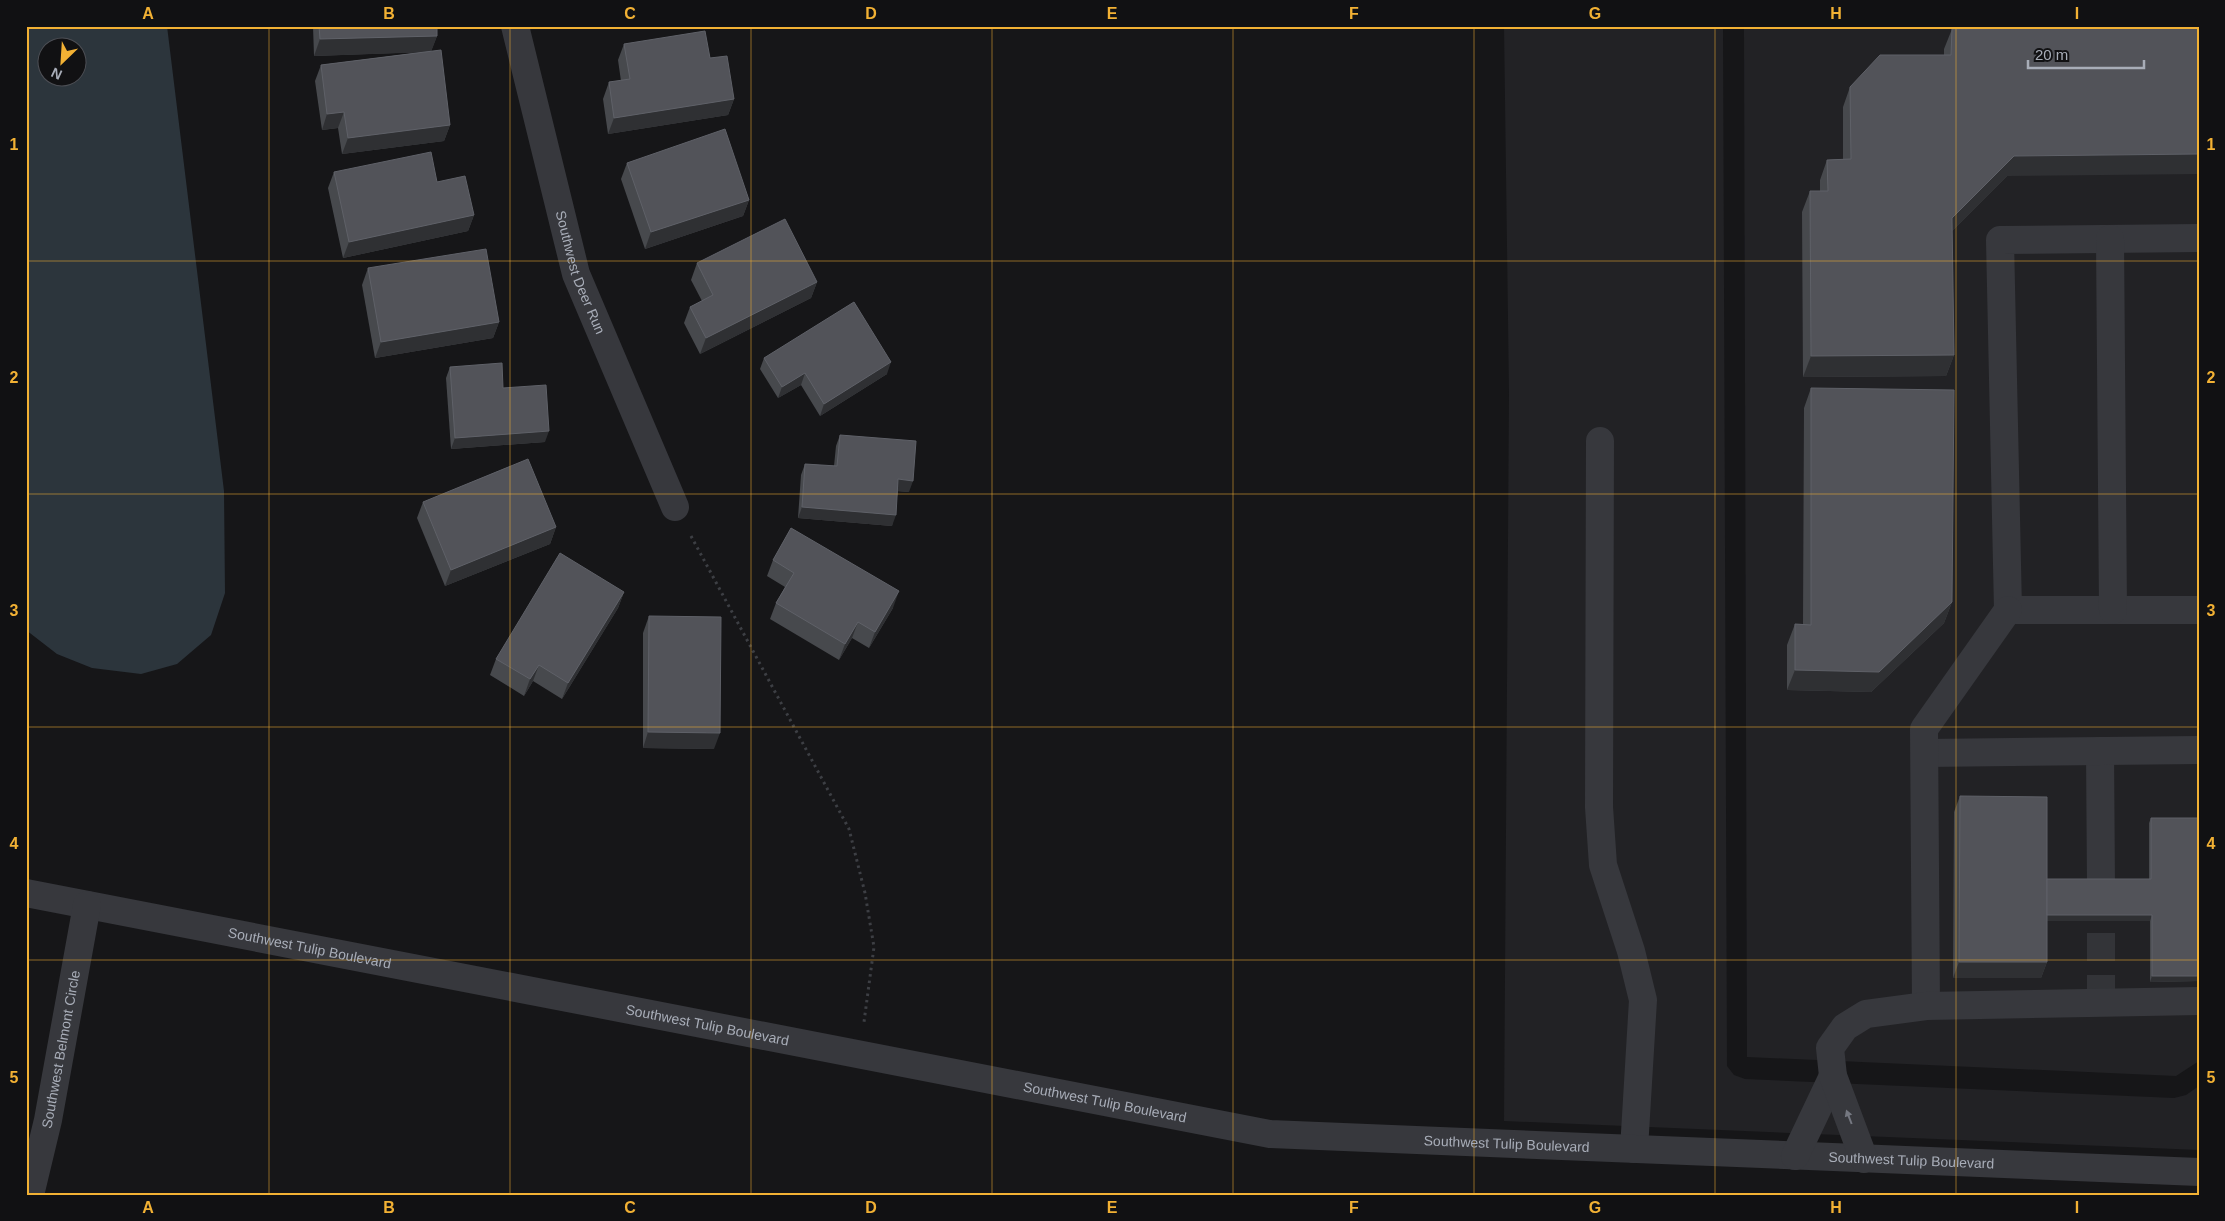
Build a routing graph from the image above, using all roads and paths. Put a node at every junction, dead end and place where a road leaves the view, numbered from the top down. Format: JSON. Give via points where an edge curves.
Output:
{"nodes":[{"id":1,"x":515,"y":26,"type":"edge"},
{"id":2,"x":2199,"y":238,"type":"edge"},
{"id":3,"x":2110,"y":239,"type":"junction"},
{"id":4,"x":1600,"y":441,"type":"dead end"},
{"id":5,"x":675,"y":507,"type":"joint"},
{"id":6,"x":2008,"y":610,"type":"junction"},
{"id":7,"x":2113,"y":610,"type":"junction"},
{"id":8,"x":2199,"y":610,"type":"edge"},
{"id":9,"x":2199,"y":750,"type":"edge"},
{"id":10,"x":2100,"y":751,"type":"junction"},
{"id":11,"x":1925,"y":753,"type":"junction"},
{"id":12,"x":2101,"y":885,"type":"tunnel mouth"},
{"id":13,"x":26,"y":893,"type":"edge"},
{"id":14,"x":87,"y":905,"type":"junction"},
{"id":15,"x":2199,"y":1000,"type":"edge"},
{"id":16,"x":1926,"y":1006,"type":"junction"},
{"id":17,"x":860,"y":1055,"type":"junction"},
{"id":18,"x":1833,"y":1076,"type":"junction"},
{"id":19,"x":1634,"y":1149,"type":"junction"},
{"id":20,"x":1795,"y":1156,"type":"junction"},
{"id":21,"x":1864,"y":1159,"type":"junction"},
{"id":22,"x":2199,"y":1172,"type":"edge"},
{"id":23,"x":30,"y":1195,"type":"edge"}],
"edges":[{"from":1,"to":5,"type":"street","name":"Southwest Deer Run","via":[[576,274]]},
{"from":2,"to":3,"type":"street"},
{"from":3,"to":6,"type":"street","via":[[2000,240]]},
{"from":3,"to":7,"type":"street"},
{"from":4,"to":19,"type":"street","via":[[1599,807],[1603,866],[1631,951],[1643,1000]]},
{"from":5,"to":17,"type":"path","via":[[849,830],[874,947]]},
{"from":6,"to":7,"type":"street"},
{"from":6,"to":11,"type":"street","via":[[1924,729]]},
{"from":7,"to":8,"type":"street"},
{"from":9,"to":10,"type":"street"},
{"from":10,"to":11,"type":"street"},
{"from":10,"to":12,"type":"street"},
{"from":11,"to":16,"type":"street"},
{"from":13,"to":14,"type":"street","name":"Southwest Tulip Boulevard"},
{"from":14,"to":17,"type":"street","name":"Southwest Tulip Boulevard"},
{"from":14,"to":23,"type":"street","name":"Southwest Belmont Circle","via":[[48,1120]]},
{"from":15,"to":16,"type":"street"},
{"from":16,"to":18,"type":"street","via":[[1866,1014],[1845,1027],[1830,1048]]},
{"from":17,"to":19,"type":"street","name":"Southwest Tulip Boulevard","via":[[1270,1134]]},
{"from":18,"to":20,"type":"street"},
{"from":21,"to":18,"type":"street","one_way":true},
{"from":19,"to":20,"type":"street","name":"Southwest Tulip Boulevard"},
{"from":20,"to":21,"type":"street","name":"Southwest Tulip Boulevard"},
{"from":21,"to":22,"type":"street","name":"Southwest Tulip Boulevard"}]}
